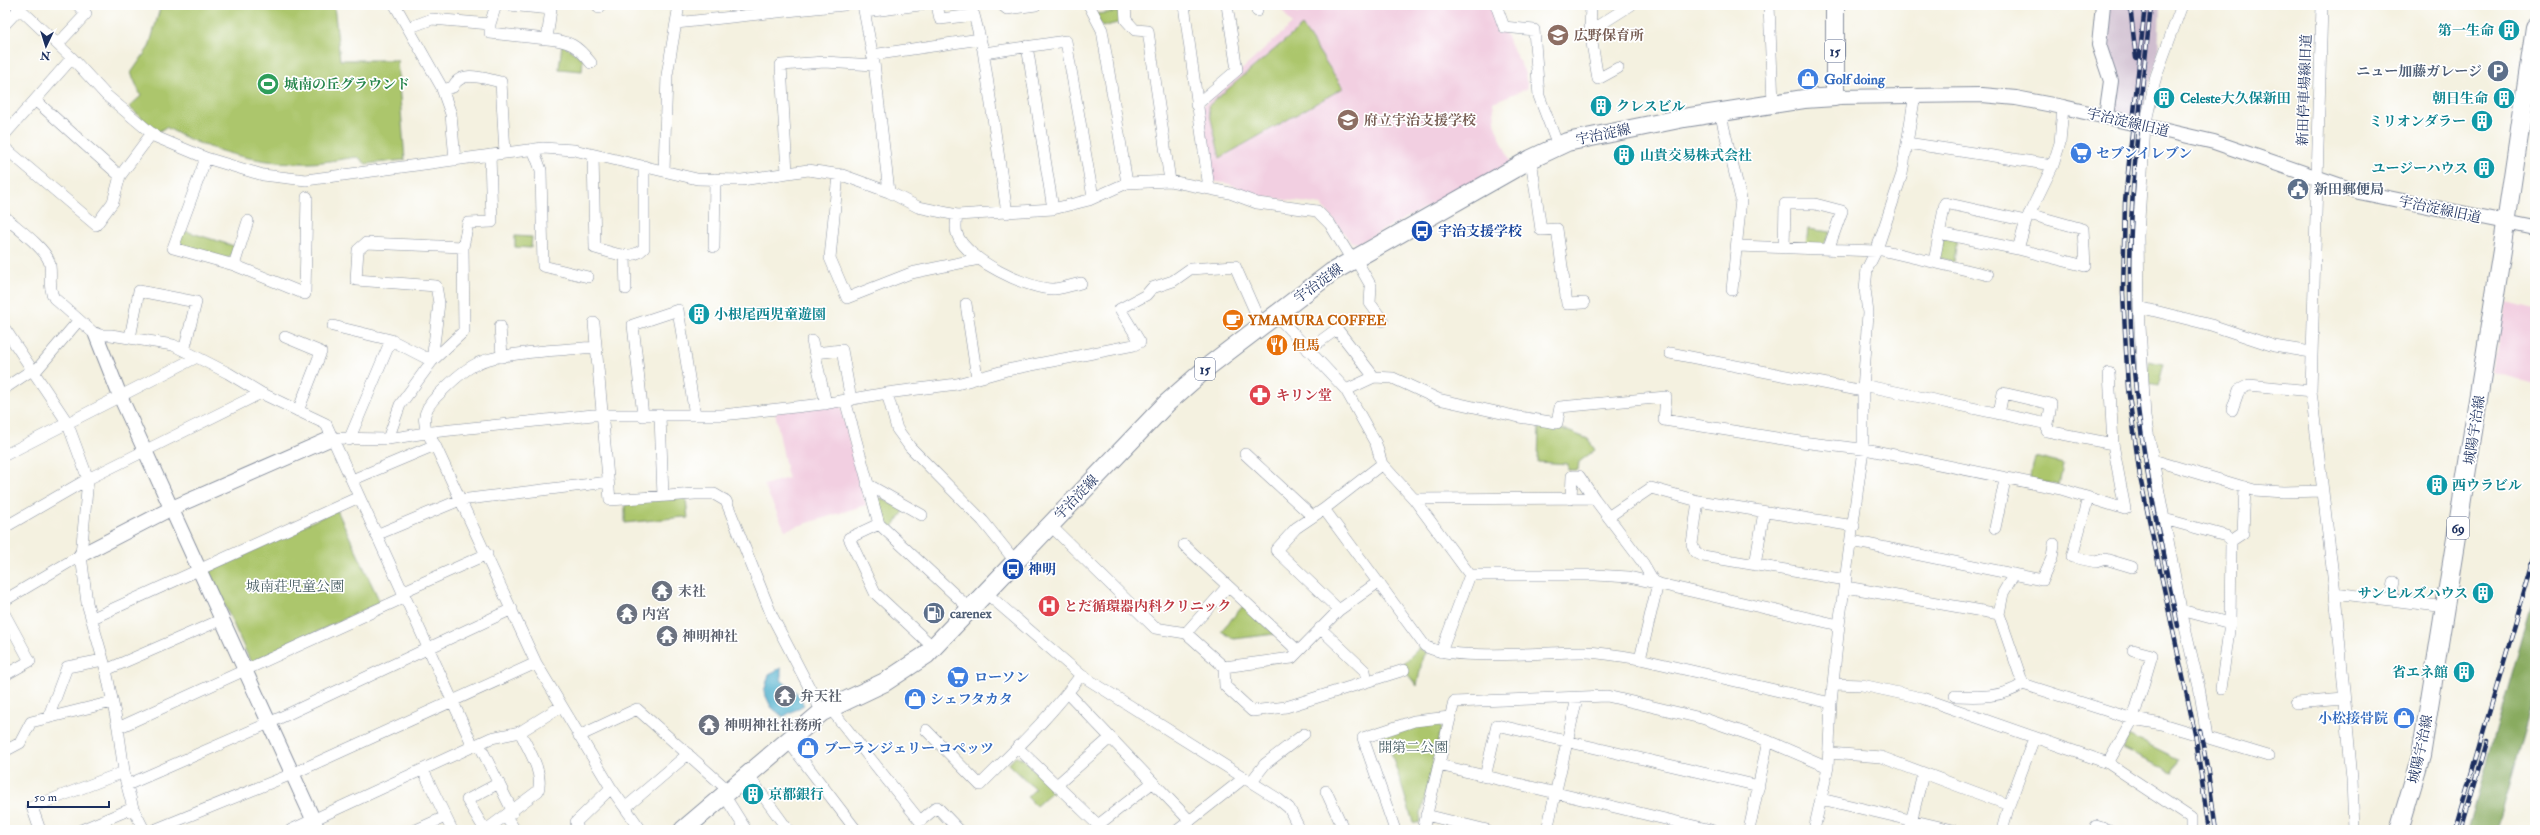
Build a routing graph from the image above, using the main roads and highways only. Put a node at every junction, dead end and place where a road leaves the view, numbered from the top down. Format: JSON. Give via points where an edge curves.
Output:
{"nodes":[{"id":1,"x":1835,"y":5,"type":"edge"},
{"id":2,"x":2535,"y":27,"type":"edge"},
{"id":3,"x":686,"y":829,"type":"edge"},
{"id":4,"x":2399,"y":830,"type":"edge"}],
"edges":[{"from":1,"to":3,"type":"main road","name":"宇治淀線","number":"15","via":[[1835,97],[1773,103],[1586,136],[1531,159],[1332,272],[1210,365],[1167,403],[933,647],[905,671],[826,710]]},
{"from":2,"to":4,"type":"main road","name":"城陽宇治線","number":"69","via":[[2421,756]]}]}
